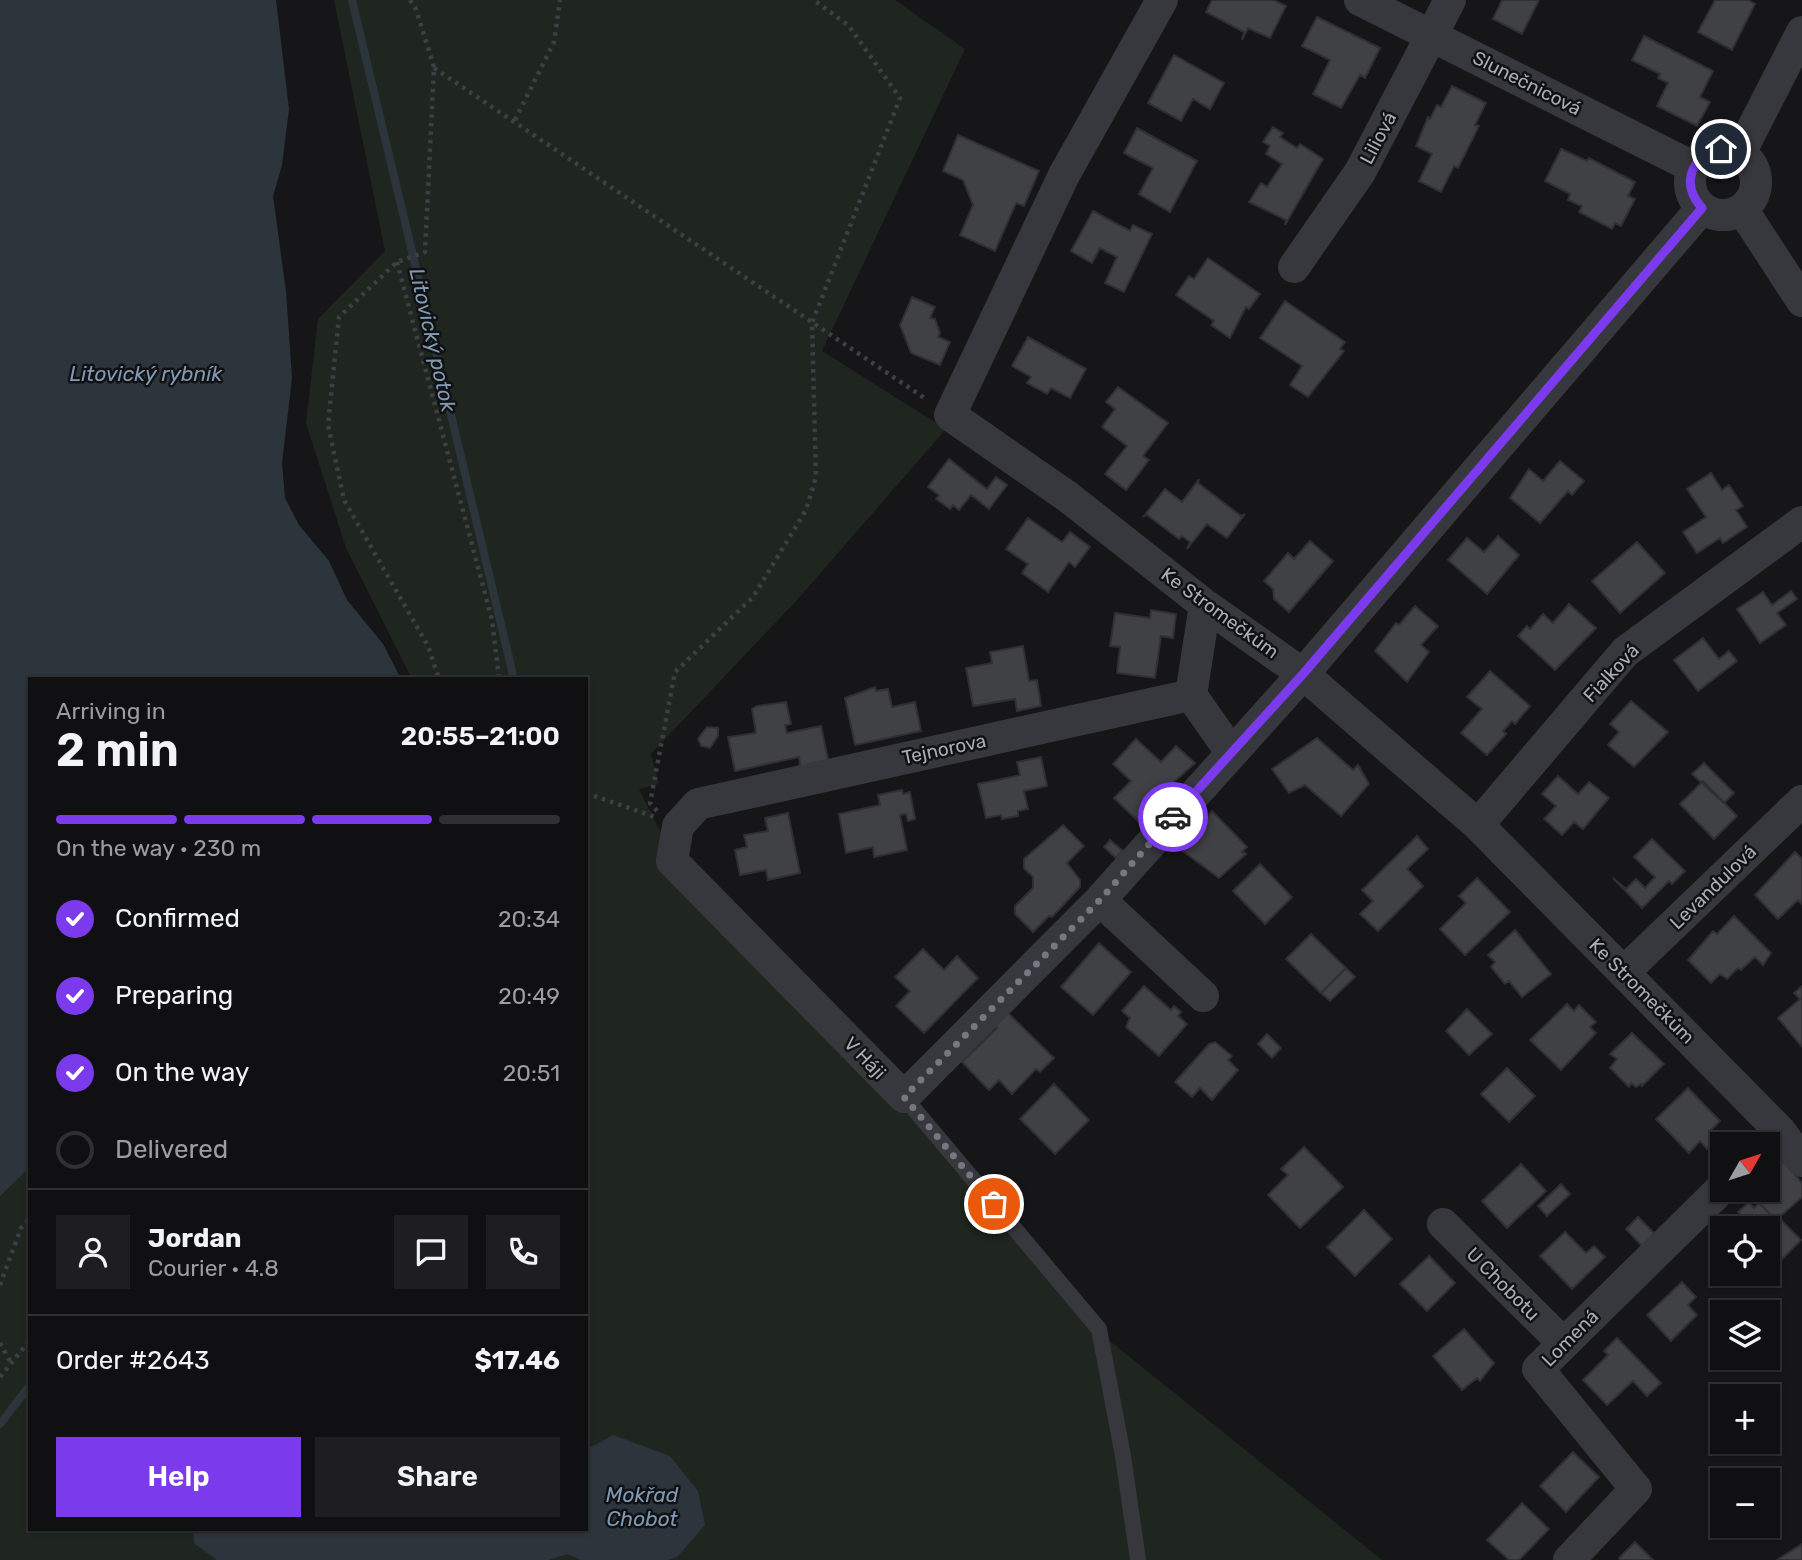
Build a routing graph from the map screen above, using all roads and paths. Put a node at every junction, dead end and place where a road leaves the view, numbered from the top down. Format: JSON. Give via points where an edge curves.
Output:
{"nodes":[{"id":1,"x":410,"y":0,"type":"edge"},
{"id":2,"x":560,"y":0,"type":"edge"},
{"id":3,"x":814,"y":0,"type":"edge"},
{"id":4,"x":1162,"y":0,"type":"edge"},
{"id":5,"x":1360,"y":0,"type":"edge"},
{"id":6,"x":1450,"y":0,"type":"edge"},
{"id":7,"x":1802,"y":32,"type":"edge"},
{"id":8,"x":1432,"y":36,"type":"junction"},
{"id":9,"x":434,"y":67,"type":"junction"},
{"id":10,"x":516,"y":120,"type":"junction"},
{"id":11,"x":1740,"y":153,"type":"junction"},
{"id":12,"x":1693,"y":167,"type":"junction"},
{"id":13,"x":1702,"y":208,"type":"junction"},
{"id":14,"x":1742,"y":209,"type":"junction"},
{"id":15,"x":397,"y":262,"type":"junction"},
{"id":16,"x":1294,"y":267,"type":"dead end"},
{"id":17,"x":1802,"y":301,"type":"edge"},
{"id":18,"x":812,"y":323,"type":"junction"},
{"id":19,"x":950,"y":415,"type":"junction"},
{"id":20,"x":1802,"y":522,"type":"edge"},
{"id":21,"x":1205,"y":605,"type":"junction"},
{"id":22,"x":1303,"y":674,"type":"junction"},
{"id":23,"x":438,"y":677,"type":"edge"},
{"id":24,"x":499,"y":677,"type":"edge"},
{"id":25,"x":1191,"y":695,"type":"junction"},
{"id":26,"x":1231,"y":752,"type":"junction"},
{"id":27,"x":588,"y":794,"type":"edge"},
{"id":28,"x":1802,"y":801,"type":"edge"},
{"id":29,"x":698,"y":803,"type":"joint"},
{"id":30,"x":1478,"y":825,"type":"junction"},
{"id":31,"x":1100,"y":900,"type":"junction"},
{"id":32,"x":1624,"y":972,"type":"junction"},
{"id":33,"x":1203,"y":996,"type":"dead end"},
{"id":34,"x":904,"y":1097,"type":"junction"},
{"id":35,"x":1783,"y":1129,"type":"edge"},
{"id":36,"x":1802,"y":1161,"type":"edge"},
{"id":37,"x":1710,"y":1200,"type":"edge"},
{"id":38,"x":28,"y":1221,"type":"edge"},
{"id":39,"x":1443,"y":1224,"type":"dead end"},
{"id":40,"x":0,"y":1285,"type":"edge"},
{"id":41,"x":28,"y":1342,"type":"edge"},
{"id":42,"x":0,"y":1343,"type":"edge"},
{"id":43,"x":1563,"y":1343,"type":"junction"},
{"id":44,"x":11,"y":1363,"type":"junction"},
{"id":45,"x":0,"y":1377,"type":"edge"},
{"id":46,"x":1138,"y":1560,"type":"edge"},
{"id":47,"x":1569,"y":1560,"type":"edge"}],
"edges":[{"from":1,"to":9,"type":"path"},
{"from":2,"to":10,"type":"path","via":[[554,42]]},
{"from":3,"to":18,"type":"path","via":[[849,26],[900,97]]},
{"from":4,"to":19,"type":"street","via":[[1064,175]]},
{"from":5,"to":8,"type":"street","name":"Slunečnicová"},
{"from":6,"to":8,"type":"street","name":"Liliová"},
{"from":7,"to":11,"type":"street"},
{"from":8,"to":12,"type":"street","name":"Slunečnicová"},
{"from":8,"to":16,"type":"street","name":"Liliová","via":[[1360,172]]},
{"from":9,"to":10,"type":"path"},
{"from":9,"to":15,"type":"path","via":[[425,251]]},
{"from":10,"to":18,"type":"path"},
{"from":11,"to":12,"type":"street","via":[[1709,152]]},
{"from":11,"to":14,"type":"street","via":[[1753,168],[1756,181],[1754,194]]},
{"from":12,"to":13,"type":"street","via":[[1689,183]]},
{"from":13,"to":14,"type":"street","via":[[1724,215]]},
{"from":13,"to":22,"type":"street"},
{"from":14,"to":17,"type":"street"},
{"from":15,"to":23,"type":"path","via":[[339,317],[328,425],[344,500],[428,646]]},
{"from":15,"to":24,"type":"path","via":[[492,620]]},
{"from":18,"to":19,"type":"path"},
{"from":18,"to":27,"type":"path","via":[[816,477],[806,510],[752,597],[675,672],[650,803],[665,821]]},
{"from":19,"to":21,"type":"street","name":"Ke Stromečkům","via":[[1069,498]]},
{"from":20,"to":30,"type":"street","name":"Fialková","via":[[1625,652]]},
{"from":21,"to":22,"type":"street","name":"Ke Stromečkům"},
{"from":21,"to":25,"type":"street"},
{"from":22,"to":26,"type":"street"},
{"from":22,"to":30,"type":"street","name":"Ke Stromečkům"},
{"from":25,"to":26,"type":"street"},
{"from":25,"to":29,"type":"street","name":"Tejnorova"},
{"from":26,"to":31,"type":"street"},
{"from":28,"to":32,"type":"street","name":"Levandulová"},
{"from":29,"to":34,"type":"street","name":"V Háji","via":[[678,826],[672,861]]},
{"from":30,"to":32,"type":"street","name":"Ke Stromečkům"},
{"from":31,"to":33,"type":"street"},
{"from":31,"to":34,"type":"street"},
{"from":32,"to":35,"type":"street","name":"Ke Stromečkům"},
{"from":34,"to":46,"type":"lane","name":"V Háji","via":[[1099,1329]]},
{"from":35,"to":36,"type":"street","name":"Ke Stromečkům"},
{"from":37,"to":43,"type":"street","name":"Lomená"},
{"from":38,"to":40,"type":"path","via":[[21,1228]]},
{"from":39,"to":43,"type":"street","name":"U Chobotu"},
{"from":41,"to":44,"type":"path"},
{"from":42,"to":44,"type":"path"},
{"from":43,"to":47,"type":"street","name":"Lomená","via":[[1538,1369],[1636,1489]]},
{"from":44,"to":45,"type":"path"}]}
